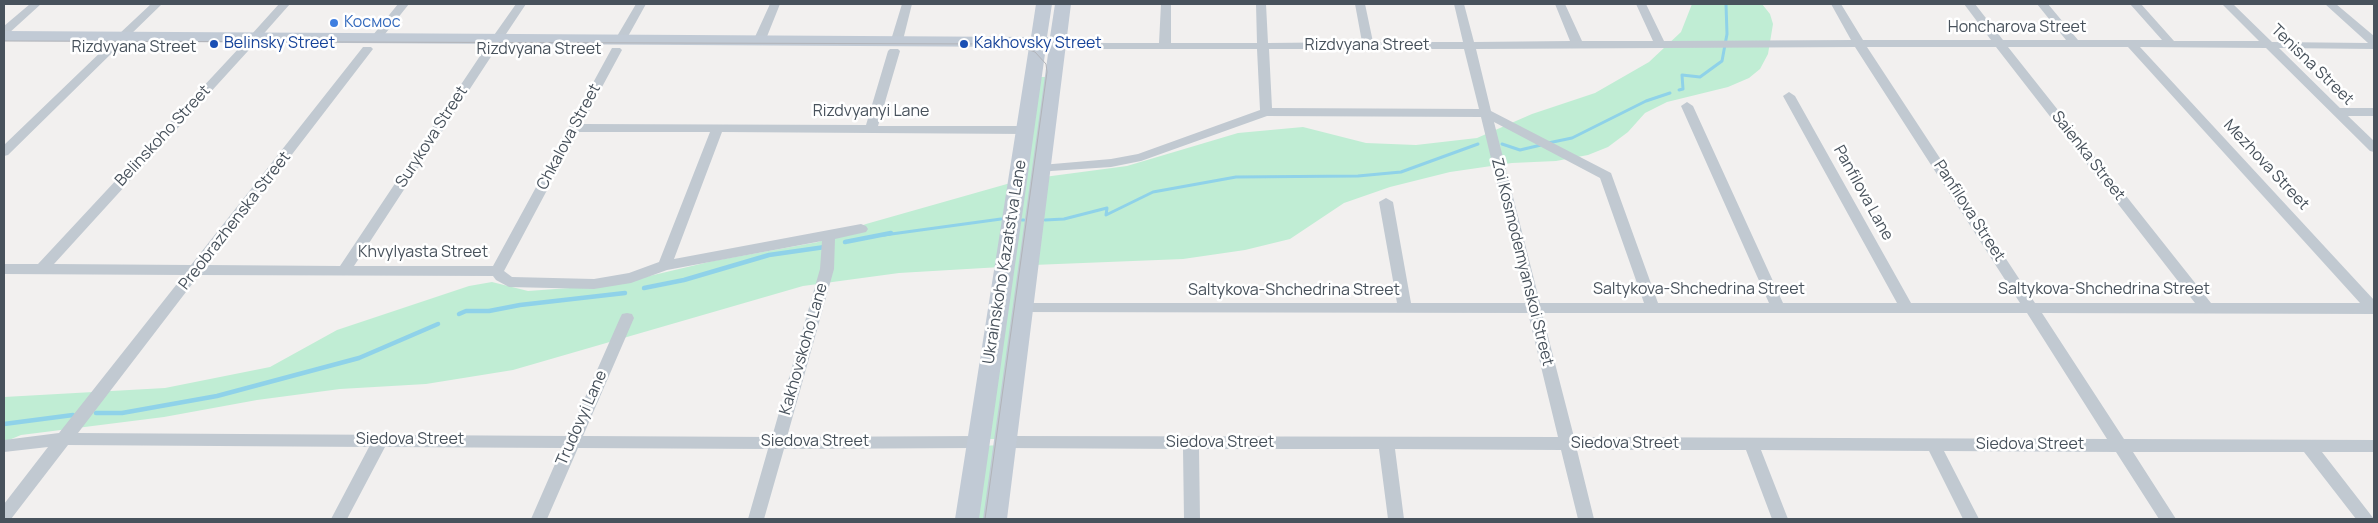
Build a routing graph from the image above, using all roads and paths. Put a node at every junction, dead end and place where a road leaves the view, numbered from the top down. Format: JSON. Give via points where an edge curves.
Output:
{"nodes":[{"id":1,"x":36,"y":4,"type":"edge"},
{"id":2,"x":157,"y":4,"type":"edge"},
{"id":3,"x":285,"y":4,"type":"edge"},
{"id":4,"x":404,"y":4,"type":"edge"},
{"id":5,"x":520,"y":4,"type":"edge"},
{"id":6,"x":641,"y":4,"type":"edge"},
{"id":7,"x":775,"y":4,"type":"edge"},
{"id":8,"x":907,"y":4,"type":"edge"},
{"id":9,"x":1044,"y":4,"type":"edge"},
{"id":10,"x":1063,"y":4,"type":"edge"},
{"id":11,"x":1166,"y":4,"type":"edge"},
{"id":12,"x":1261,"y":4,"type":"edge"},
{"id":13,"x":1360,"y":4,"type":"edge"},
{"id":14,"x":1459,"y":4,"type":"edge"},
{"id":15,"x":1560,"y":4,"type":"edge"},
{"id":16,"x":1641,"y":4,"type":"edge"},
{"id":17,"x":1836,"y":4,"type":"edge"},
{"id":18,"x":1969,"y":4,"type":"edge"},
{"id":19,"x":2042,"y":4,"type":"edge"},
{"id":20,"x":2135,"y":4,"type":"edge"},
{"id":21,"x":2228,"y":4,"type":"edge"},
{"id":22,"x":2330,"y":4,"type":"edge"},
{"id":23,"x":4,"y":34,"type":"edge"},
{"id":24,"x":123,"y":36,"type":"junction"},
{"id":25,"x":760,"y":39,"type":"junction"},
{"id":26,"x":2374,"y":42,"type":"edge"},
{"id":27,"x":249,"y":43,"type":"junction"},
{"id":28,"x":372,"y":43,"type":"junction"},
{"id":29,"x":2075,"y":43,"type":"junction"},
{"id":30,"x":494,"y":44,"type":"junction"},
{"id":31,"x":619,"y":44,"type":"junction"},
{"id":32,"x":1577,"y":44,"type":"junction"},
{"id":33,"x":1660,"y":44,"type":"junction"},
{"id":34,"x":1860,"y":44,"type":"junction"},
{"id":35,"x":2000,"y":44,"type":"junction"},
{"id":36,"x":896,"y":45,"type":"junction"},
{"id":37,"x":1470,"y":45,"type":"junction"},
{"id":38,"x":2132,"y":45,"type":"junction"},
{"id":39,"x":2172,"y":45,"type":"junction"},
{"id":40,"x":2268,"y":45,"type":"junction"},
{"id":41,"x":1053,"y":46,"type":"junction"},
{"id":42,"x":1165,"y":46,"type":"junction"},
{"id":43,"x":1264,"y":46,"type":"junction"},
{"id":44,"x":1368,"y":46,"type":"junction"},
{"id":45,"x":2374,"y":46,"type":"edge"},
{"id":46,"x":4,"y":48,"type":"edge"},
{"id":47,"x":111,"y":48,"type":"junction"},
{"id":48,"x":1788,"y":96,"type":"dead end"},
{"id":49,"x":1687,"y":106,"type":"dead end"},
{"id":50,"x":1266,"y":112,"type":"junction"},
{"id":51,"x":2337,"y":112,"type":"junction"},
{"id":52,"x":2374,"y":112,"type":"edge"},
{"id":53,"x":1486,"y":113,"type":"junction"},
{"id":54,"x":574,"y":128,"type":"junction"},
{"id":55,"x":717,"y":129,"type":"junction"},
{"id":56,"x":871,"y":129,"type":"junction"},
{"id":57,"x":1025,"y":130,"type":"junction"},
{"id":58,"x":2374,"y":148,"type":"edge"},
{"id":59,"x":4,"y":152,"type":"edge"},
{"id":60,"x":1041,"y":169,"type":"junction"},
{"id":61,"x":1386,"y":202,"type":"dead end"},
{"id":62,"x":861,"y":229,"type":"dead end"},
{"id":63,"x":828,"y":235,"type":"junction"},
{"id":64,"x":665,"y":265,"type":"junction"},
{"id":65,"x":4,"y":269,"type":"edge"},
{"id":66,"x":42,"y":269,"type":"junction"},
{"id":67,"x":198,"y":270,"type":"junction"},
{"id":68,"x":344,"y":270,"type":"junction"},
{"id":69,"x":497,"y":271,"type":"junction"},
{"id":70,"x":1906,"y":307,"type":"junction"},
{"id":71,"x":2031,"y":307,"type":"junction"},
{"id":72,"x":1023,"y":308,"type":"junction"},
{"id":73,"x":1405,"y":308,"type":"junction"},
{"id":74,"x":1532,"y":308,"type":"junction"},
{"id":75,"x":1653,"y":308,"type":"junction"},
{"id":76,"x":1778,"y":308,"type":"junction"},
{"id":77,"x":2207,"y":308,"type":"junction"},
{"id":78,"x":2374,"y":309,"type":"edge"},
{"id":79,"x":627,"y":318,"type":"dead end"},
{"id":80,"x":65,"y":439,"type":"junction"},
{"id":81,"x":381,"y":440,"type":"junction"},
{"id":82,"x":572,"y":440,"type":"junction"},
{"id":83,"x":978,"y":442,"type":"junction"},
{"id":84,"x":1006,"y":442,"type":"junction"},
{"id":85,"x":778,"y":443,"type":"junction"},
{"id":86,"x":1386,"y":443,"type":"junction"},
{"id":87,"x":1566,"y":443,"type":"junction"},
{"id":88,"x":1191,"y":444,"type":"junction"},
{"id":89,"x":1751,"y":444,"type":"junction"},
{"id":90,"x":1933,"y":444,"type":"junction"},
{"id":91,"x":2120,"y":445,"type":"junction"},
{"id":92,"x":4,"y":446,"type":"edge"},
{"id":93,"x":2308,"y":446,"type":"junction"},
{"id":94,"x":2374,"y":446,"type":"edge"},
{"id":95,"x":4,"y":516,"type":"edge"},
{"id":96,"x":339,"y":519,"type":"edge"},
{"id":97,"x":539,"y":519,"type":"edge"},
{"id":98,"x":756,"y":519,"type":"edge"},
{"id":99,"x":966,"y":519,"type":"edge"},
{"id":100,"x":996,"y":519,"type":"edge"},
{"id":101,"x":1192,"y":519,"type":"edge"},
{"id":102,"x":1396,"y":519,"type":"edge"},
{"id":103,"x":1586,"y":519,"type":"edge"},
{"id":104,"x":1780,"y":519,"type":"edge"},
{"id":105,"x":1971,"y":519,"type":"edge"},
{"id":106,"x":2168,"y":519,"type":"edge"},
{"id":107,"x":2366,"y":519,"type":"edge"}],
"edges":[{"from":1,"to":23,"type":"street"},
{"from":2,"to":24,"type":"street"},
{"from":3,"to":27,"type":"street","name":"Belinskoho Street"},
{"from":4,"to":28,"type":"street","name":"Preobrazhenska Street"},
{"from":5,"to":30,"type":"street","name":"Surykova Street"},
{"from":6,"to":31,"type":"street","name":"Chkalova Street"},
{"from":7,"to":25,"type":"street"},
{"from":8,"to":36,"type":"street"},
{"from":9,"to":41,"type":"street","name":"Ukrainskoho Kazatstva Lane"},
{"from":10,"to":41,"type":"street","name":"Ukrainskoho Kazatstva Lane"},
{"from":11,"to":42,"type":"street"},
{"from":12,"to":43,"type":"street"},
{"from":13,"to":44,"type":"street"},
{"from":14,"to":37,"type":"street","name":"Zoi Kosmodemyanskoi Street"},
{"from":15,"to":32,"type":"street"},
{"from":16,"to":33,"type":"street"},
{"from":17,"to":34,"type":"street","name":"Panfilova Street"},
{"from":18,"to":35,"type":"street","name":"Saienka Street"},
{"from":19,"to":29,"type":"street"},
{"from":20,"to":39,"type":"street"},
{"from":21,"to":40,"type":"street","name":"Tenisna Street"},
{"from":22,"to":26,"type":"street"},
{"from":23,"to":24,"type":"street","name":"Rizdvyana Street"},
{"from":24,"to":27,"type":"street","name":"Rizdvyana Street"},
{"from":24,"to":47,"type":"street"},
{"from":25,"to":31,"type":"street","name":"Rizdvyana Street"},
{"from":25,"to":36,"type":"street","name":"Rizdvyana Street"},
{"from":27,"to":28,"type":"street","name":"Rizdvyana Street"},
{"from":27,"to":47,"type":"street","name":"Rizdvyana Street"},
{"from":27,"to":66,"type":"street","name":"Belinskoho Street"},
{"from":28,"to":30,"type":"street","name":"Rizdvyana Street"},
{"from":28,"to":67,"type":"street","name":"Preobrazhenska Street"},
{"from":29,"to":35,"type":"street","name":"Honcharova Street"},
{"from":29,"to":38,"type":"street","name":"Honcharova Street"},
{"from":30,"to":31,"type":"street","name":"Rizdvyana Street"},
{"from":30,"to":68,"type":"street","name":"Surykova Street"},
{"from":31,"to":36,"type":"street","name":"Rizdvyana Street"},
{"from":31,"to":54,"type":"street","name":"Chkalova Street"},
{"from":32,"to":33,"type":"street","name":"Rizdvyana Street"},
{"from":32,"to":37,"type":"street","name":"Rizdvyana Street"},
{"from":33,"to":34,"type":"street","name":"Honcharova Street"},
{"from":34,"to":35,"type":"street","name":"Honcharova Street"},
{"from":34,"to":71,"type":"street","name":"Panfilova Street"},
{"from":35,"to":77,"type":"street","name":"Saienka Street"},
{"from":36,"to":41,"type":"street","name":"Rizdvyana Street"},
{"from":36,"to":56,"type":"street"},
{"from":37,"to":44,"type":"street","name":"Rizdvyana Street"},
{"from":37,"to":53,"type":"street","name":"Zoi Kosmodemyanskoi Street"},
{"from":38,"to":39,"type":"street","name":"Honcharova Street"},
{"from":38,"to":78,"type":"street","name":"Mezhova Street"},
{"from":39,"to":40,"type":"street","name":"Honcharova Street"},
{"from":40,"to":45,"type":"street","name":"Honcharova Street"},
{"from":40,"to":51,"type":"street","name":"Tenisna Street"},
{"from":41,"to":42,"type":"street","name":"Rizdvyana Street"},
{"from":41,"to":57,"type":"street","name":"Ukrainskoho Kazatstva Lane"},
{"from":41,"to":60,"type":"street","name":"Ukrainskoho Kazatstva Lane"},
{"from":42,"to":43,"type":"street","name":"Rizdvyana Street"},
{"from":43,"to":44,"type":"street","name":"Rizdvyana Street"},
{"from":43,"to":50,"type":"street"},
{"from":46,"to":47,"type":"street","name":"Rizdvyana Street"},
{"from":47,"to":59,"type":"street"},
{"from":48,"to":70,"type":"street","name":"Panfilova Lane"},
{"from":49,"to":76,"type":"street"},
{"from":50,"to":53,"type":"street"},
{"from":50,"to":60,"type":"street","via":[[1141,157]]},
{"from":51,"to":52,"type":"street"},
{"from":51,"to":58,"type":"street","name":"Tenisna Street"},
{"from":53,"to":74,"type":"street","name":"Zoi Kosmodemyanskoi Street"},
{"from":53,"to":75,"type":"street","via":[[1606,176]]},
{"from":54,"to":55,"type":"street","name":"Rizdvyanyi Lane"},
{"from":54,"to":69,"type":"street","name":"Chkalova Street"},
{"from":55,"to":56,"type":"street","name":"Rizdvyanyi Lane"},
{"from":55,"to":64,"type":"street"},
{"from":56,"to":57,"type":"street","name":"Rizdvyanyi Lane"},
{"from":57,"to":83,"type":"street","name":"Ukrainskoho Kazatstva Lane"},
{"from":60,"to":72,"type":"street","name":"Ukrainskoho Kazatstva Lane"},
{"from":61,"to":73,"type":"street"},
{"from":62,"to":63,"type":"street","name":"Khvylyasta Street"},
{"from":63,"to":64,"type":"street","name":"Khvylyasta Street"},
{"from":63,"to":85,"type":"street","name":"Kakhovskoho Lane","via":[[827,269]]},
{"from":64,"to":69,"type":"street","name":"Khvylyasta Street","via":[[631,278],[570,285],[509,282]]},
{"from":65,"to":66,"type":"street","name":"Khvylyasta Street"},
{"from":66,"to":67,"type":"street","name":"Khvylyasta Street"},
{"from":67,"to":68,"type":"street","name":"Khvylyasta Street"},
{"from":67,"to":80,"type":"street","name":"Preobrazhenska Street"},
{"from":68,"to":69,"type":"street","name":"Khvylyasta Street"},
{"from":70,"to":71,"type":"street","name":"Saltykova-Shchedrina Street"},
{"from":70,"to":76,"type":"street","name":"Saltykova-Shchedrina Street"},
{"from":71,"to":77,"type":"street","name":"Saltykova-Shchedrina Street"},
{"from":71,"to":91,"type":"street","name":"Panfilova Street"},
{"from":72,"to":73,"type":"street","name":"Saltykova-Shchedrina Street"},
{"from":72,"to":84,"type":"street","name":"Ukrainskoho Kazatstva Lane"},
{"from":73,"to":74,"type":"street","name":"Saltykova-Shchedrina Street"},
{"from":74,"to":75,"type":"street","name":"Saltykova-Shchedrina Street"},
{"from":74,"to":87,"type":"street","name":"Zoi Kosmodemyanskoi Street"},
{"from":75,"to":76,"type":"street","name":"Saltykova-Shchedrina Street"},
{"from":77,"to":78,"type":"street","name":"Saltykova-Shchedrina Street"},
{"from":79,"to":82,"type":"street","name":"Trudovyi Lane"},
{"from":80,"to":81,"type":"street","name":"Siedova Street"},
{"from":80,"to":92,"type":"street","name":"Siedova Street"},
{"from":80,"to":95,"type":"street","name":"Preobrazhenska Street"},
{"from":81,"to":82,"type":"street","name":"Siedova Street"},
{"from":81,"to":96,"type":"street"},
{"from":82,"to":85,"type":"street","name":"Siedova Street"},
{"from":82,"to":97,"type":"street","name":"Trudovyi Lane"},
{"from":83,"to":84,"type":"street","name":"Siedova Street"},
{"from":83,"to":85,"type":"street","name":"Siedova Street"},
{"from":83,"to":99,"type":"street","name":"Ukrainskoho Kazatstva Lane"},
{"from":84,"to":88,"type":"street","name":"Siedova Street"},
{"from":84,"to":100,"type":"street","name":"Ukrainskoho Kazatstva Lane"},
{"from":85,"to":98,"type":"street","name":"Kakhovskoho Lane"},
{"from":86,"to":87,"type":"street","name":"Siedova Street"},
{"from":86,"to":88,"type":"street","name":"Siedova Street"},
{"from":86,"to":102,"type":"street"},
{"from":87,"to":89,"type":"street","name":"Siedova Street"},
{"from":87,"to":103,"type":"street","name":"Zoi Kosmodemyanskoi Street"},
{"from":88,"to":101,"type":"street"},
{"from":89,"to":90,"type":"street","name":"Siedova Street"},
{"from":89,"to":104,"type":"street"},
{"from":90,"to":91,"type":"street","name":"Siedova Street"},
{"from":90,"to":105,"type":"street"},
{"from":91,"to":93,"type":"street","name":"Siedova Street"},
{"from":91,"to":106,"type":"street","name":"Panfilova Street"},
{"from":93,"to":94,"type":"street","name":"Siedova Street"},
{"from":93,"to":107,"type":"street"}]}
